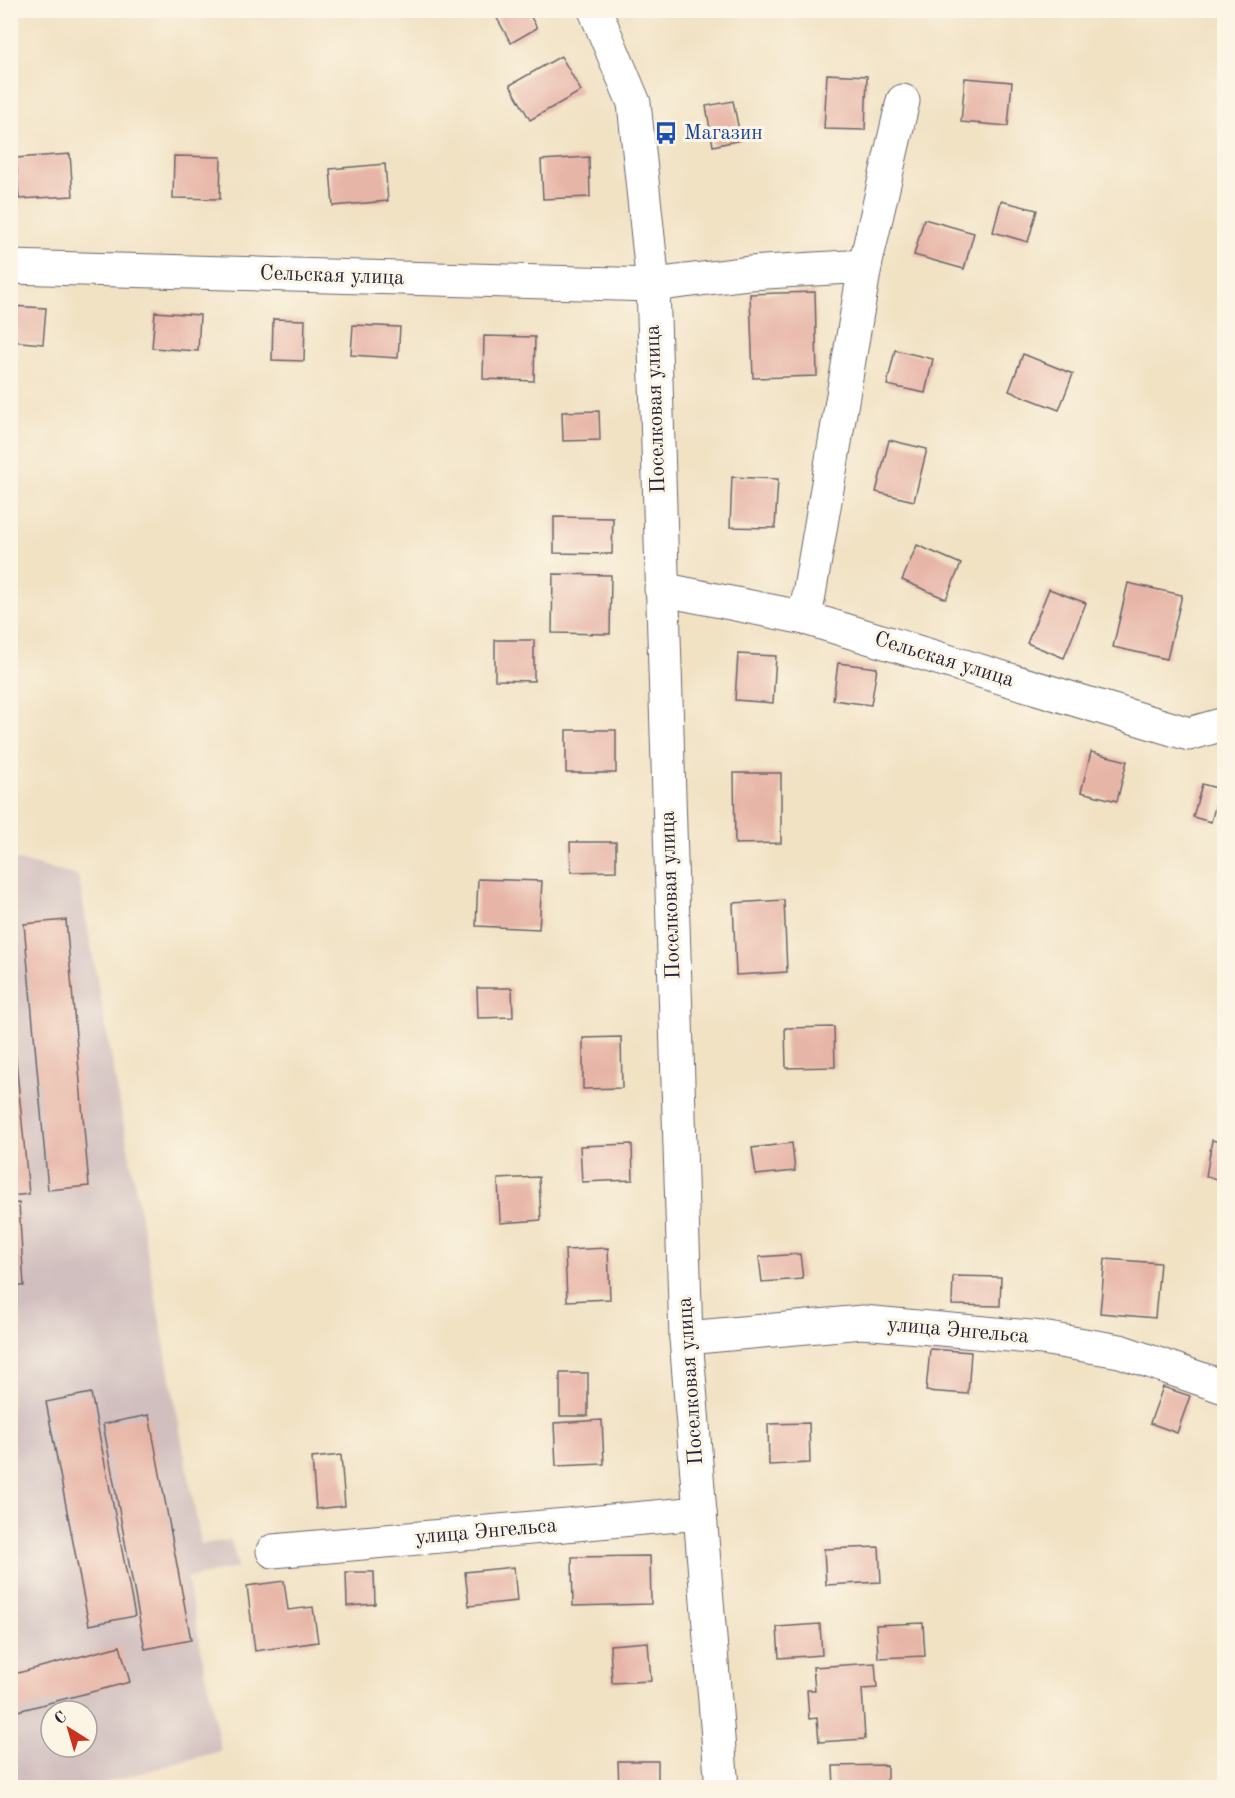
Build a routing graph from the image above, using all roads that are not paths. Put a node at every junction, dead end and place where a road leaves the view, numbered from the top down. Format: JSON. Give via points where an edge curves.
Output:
{"nodes":[{"id":1,"x":595,"y":10,"type":"edge"},
{"id":2,"x":903,"y":101,"type":"dead end"},
{"id":3,"x":865,"y":266,"type":"junction"},
{"id":4,"x":10,"y":267,"type":"edge"},
{"id":5,"x":653,"y":285,"type":"junction"},
{"id":6,"x":661,"y":589,"type":"junction"},
{"id":7,"x":805,"y":618,"type":"junction"},
{"id":8,"x":1224,"y":724,"type":"edge"},
{"id":9,"x":1189,"y":734,"type":"junction"},
{"id":10,"x":1224,"y":749,"type":"edge"},
{"id":11,"x":686,"y":1338,"type":"junction"},
{"id":12,"x":1224,"y":1387,"type":"edge"},
{"id":13,"x":700,"y":1514,"type":"junction"},
{"id":14,"x":273,"y":1551,"type":"dead end"},
{"id":15,"x":722,"y":1788,"type":"edge"}],
"edges":[{"from":1,"to":5,"type":"street","name":"Поселковая улица","via":[[634,103]]},
{"from":2,"to":3,"type":"street"},
{"from":3,"to":5,"type":"street","name":"Сельская улица","via":[[749,273]]},
{"from":3,"to":7,"type":"street"},
{"from":4,"to":5,"type":"street","name":"Сельская улица"},
{"from":5,"to":6,"type":"street","name":"Поселковая улица"},
{"from":6,"to":7,"type":"street","name":"Сельская улица"},
{"from":6,"to":11,"type":"street","name":"Поселковая улица"},
{"from":7,"to":9,"type":"street","name":"Сельская улица"},
{"from":8,"to":9,"type":"street"},
{"from":9,"to":10,"type":"street","name":"Сельская улица"},
{"from":11,"to":12,"type":"street","name":"улица Энгельса","via":[[862,1322],[1042,1338],[1120,1351]]},
{"from":11,"to":13,"type":"street","name":"Поселковая улица"},
{"from":13,"to":14,"type":"street","name":"улица Энгельса"},
{"from":13,"to":15,"type":"street","name":"Поселковая улица"}]}
